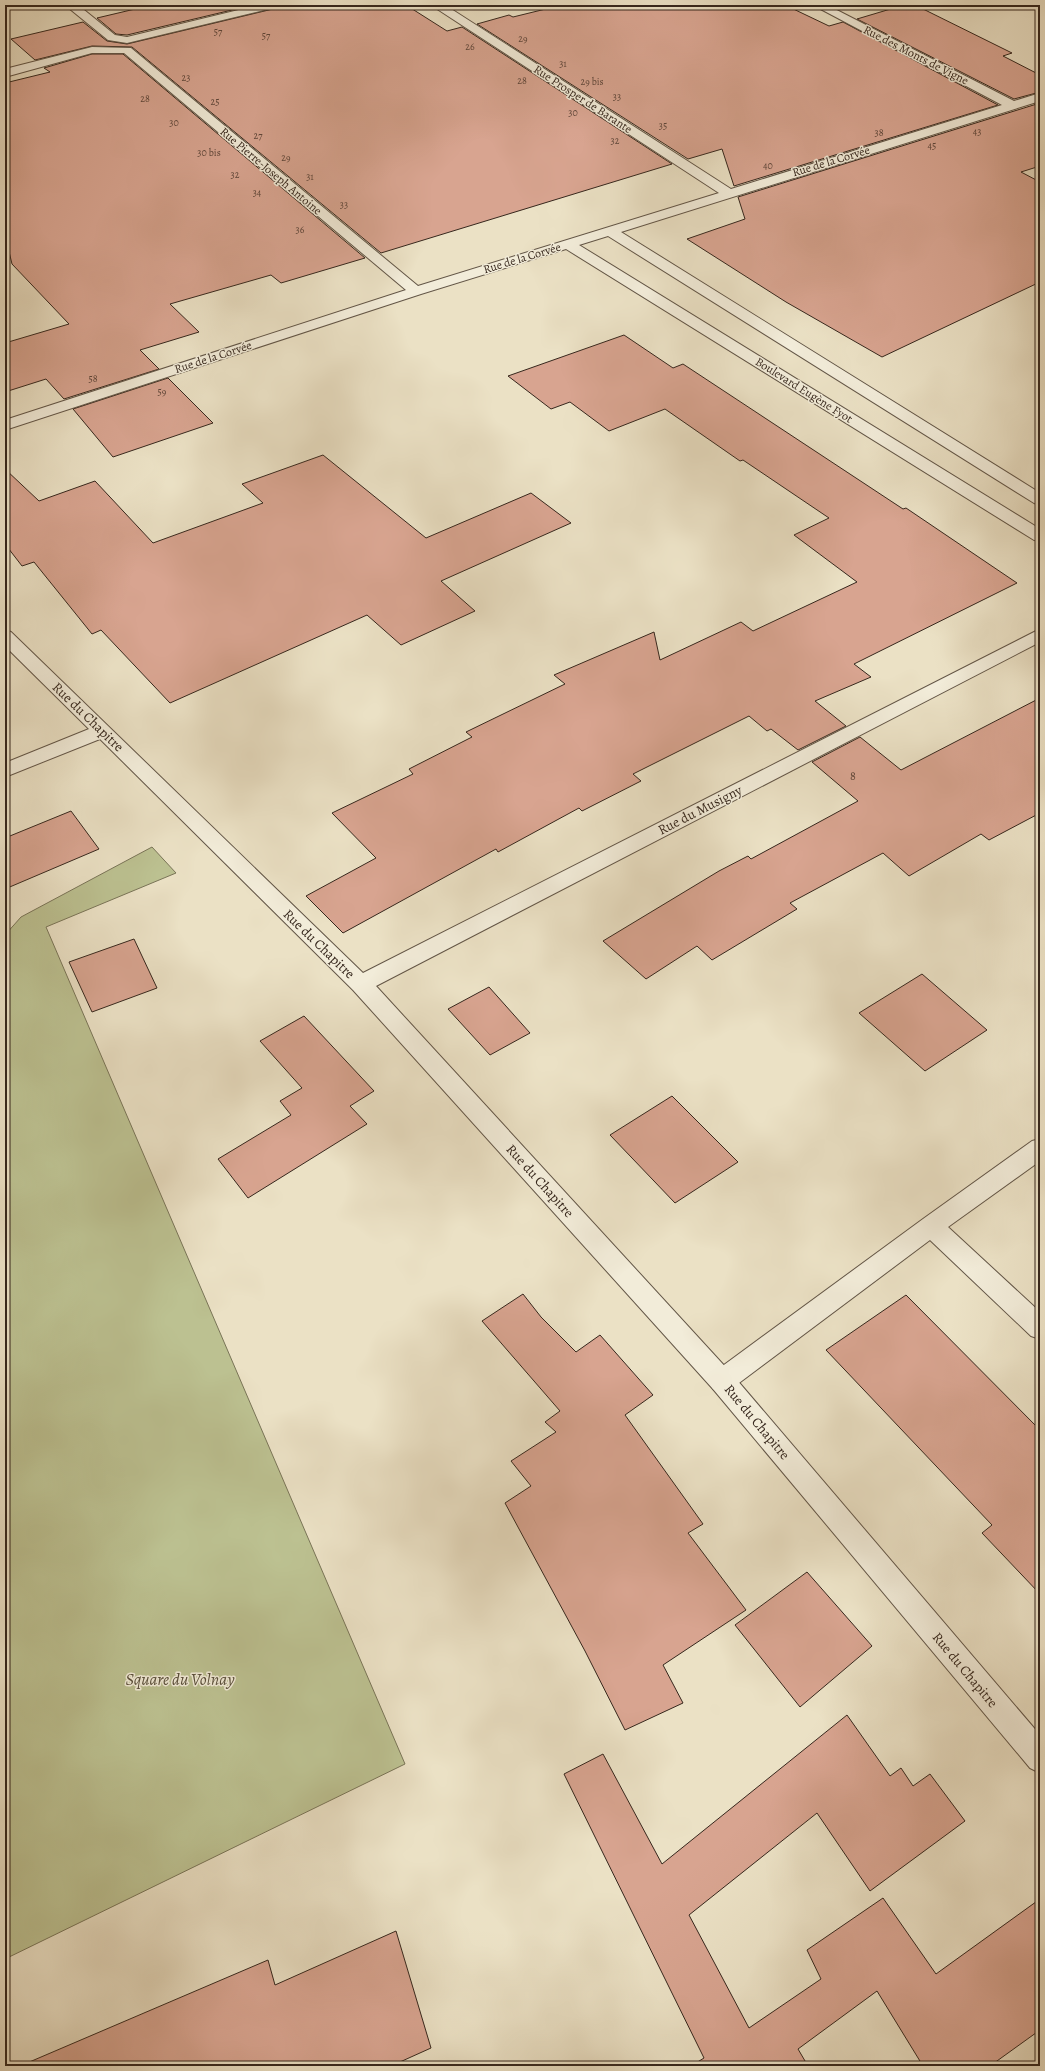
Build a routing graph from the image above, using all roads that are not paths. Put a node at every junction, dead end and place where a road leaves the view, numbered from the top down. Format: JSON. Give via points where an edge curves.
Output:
{"nodes":[{"id":1,"x":71,"y":5,"type":"edge"},
{"id":2,"x":273,"y":5,"type":"edge"},
{"id":3,"x":437,"y":5,"type":"edge"},
{"id":4,"x":819,"y":5,"type":"edge"},
{"id":5,"x":5,"y":73,"type":"edge"},
{"id":6,"x":1040,"y":97,"type":"edge"},
{"id":7,"x":1012,"y":105,"type":"junction"},
{"id":8,"x":728,"y":193,"type":"junction"},
{"id":9,"x":610,"y":231,"type":"junction"},
{"id":10,"x":568,"y":244,"type":"junction"},
{"id":11,"x":416,"y":291,"type":"junction"},
{"id":12,"x":5,"y":425,"type":"edge"},
{"id":13,"x":1037,"y":494,"type":"edge"},
{"id":14,"x":997,"y":510,"type":"junction"},
{"id":15,"x":1040,"y":536,"type":"edge"},
{"id":16,"x":1040,"y":635,"type":"edge"},
{"id":17,"x":5,"y":636,"type":"edge"},
{"id":18,"x":103,"y":731,"type":"junction"},
{"id":19,"x":5,"y":770,"type":"edge"},
{"id":20,"x":361,"y":984,"type":"junction"},
{"id":21,"x":1040,"y":1148,"type":"edge"},
{"id":22,"x":931,"y":1226,"type":"junction"},
{"id":23,"x":1040,"y":1328,"type":"edge"},
{"id":24,"x":722,"y":1381,"type":"junction"},
{"id":25,"x":1040,"y":1758,"type":"edge"}],
"edges":[{"from":1,"to":2,"type":"street","via":[[112,38],[127,40]]},
{"from":3,"to":8,"type":"street","name":"Rue Prosper de Barante"},
{"from":4,"to":7,"type":"street","name":"Rue des Monts de Vigne"},
{"from":5,"to":11,"type":"street","name":"Rue Pierre-Joseph Antoine","via":[[92,50],[127,50]]},
{"from":6,"to":7,"type":"street","name":"Rue de la Corvée"},
{"from":7,"to":8,"type":"street","name":"Rue de la Corvée"},
{"from":8,"to":9,"type":"street","name":"Rue de la Corvée"},
{"from":9,"to":10,"type":"street","name":"Rue de la Corvée"},
{"from":9,"to":13,"type":"street"},
{"from":10,"to":11,"type":"street","name":"Rue de la Corvée"},
{"from":10,"to":14,"type":"street","name":"Boulevard Eugène Fyot"},
{"from":11,"to":12,"type":"street","name":"Rue de la Corvée"},
{"from":13,"to":14,"type":"street"},
{"from":14,"to":15,"type":"street","name":"Boulevard Eugène Fyot"},
{"from":16,"to":20,"type":"street","name":"Rue du Musigny"},
{"from":17,"to":18,"type":"street","name":"Rue du Chapitre"},
{"from":18,"to":19,"type":"street"},
{"from":18,"to":20,"type":"street","name":"Rue du Chapitre"},
{"from":20,"to":24,"type":"street","name":"Rue du Chapitre"},
{"from":21,"to":22,"type":"street"},
{"from":22,"to":23,"type":"street"},
{"from":22,"to":24,"type":"street"},
{"from":24,"to":25,"type":"street","name":"Rue du Chapitre"}]}
